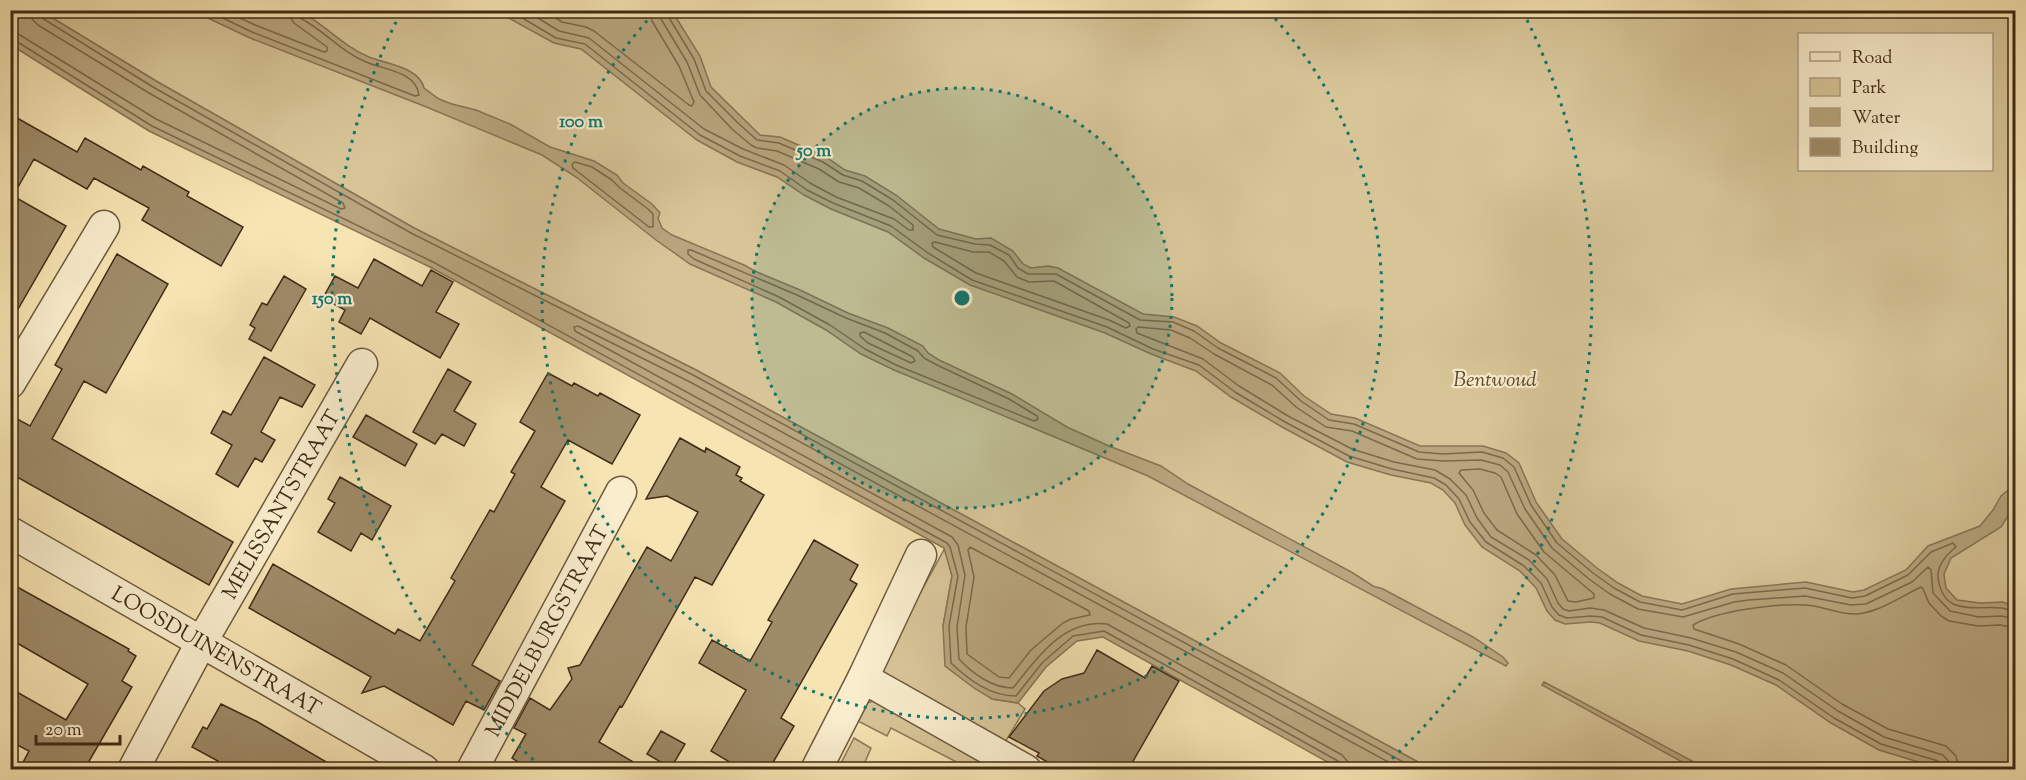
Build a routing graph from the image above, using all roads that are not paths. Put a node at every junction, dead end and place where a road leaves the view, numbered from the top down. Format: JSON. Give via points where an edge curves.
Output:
{"nodes":[{"id":1,"x":104,"y":226,"type":"dead end"},
{"id":2,"x":362,"y":364,"type":"dead end"},
{"id":3,"x":10,"y":383,"type":"edge"},
{"id":4,"x":621,"y":492,"type":"dead end"},
{"id":5,"x":10,"y":532,"type":"edge"},
{"id":6,"x":921,"y":555,"type":"dead end"},
{"id":7,"x":201,"y":643,"type":"junction"},
{"id":8,"x":863,"y":678,"type":"junction"},
{"id":9,"x":133,"y":770,"type":"edge"},
{"id":10,"x":424,"y":770,"type":"edge"},
{"id":11,"x":472,"y":770,"type":"edge"},
{"id":12,"x":816,"y":770,"type":"edge"},
{"id":13,"x":1026,"y":770,"type":"edge"}],
"edges":[{"from":1,"to":3,"type":"street"},
{"from":2,"to":7,"type":"street","name":"MELISSANTSTRAAT"},
{"from":4,"to":11,"type":"street","name":"MIDDELBURGSTRAAT"},
{"from":5,"to":7,"type":"street","name":"LOOSDUINENSTRAAT"},
{"from":6,"to":8,"type":"street"},
{"from":7,"to":9,"type":"street","name":"MELISSANTSTRAAT"},
{"from":7,"to":10,"type":"street","name":"LOOSDUINENSTRAAT"},
{"from":8,"to":12,"type":"street"},
{"from":8,"to":13,"type":"street"}]}
